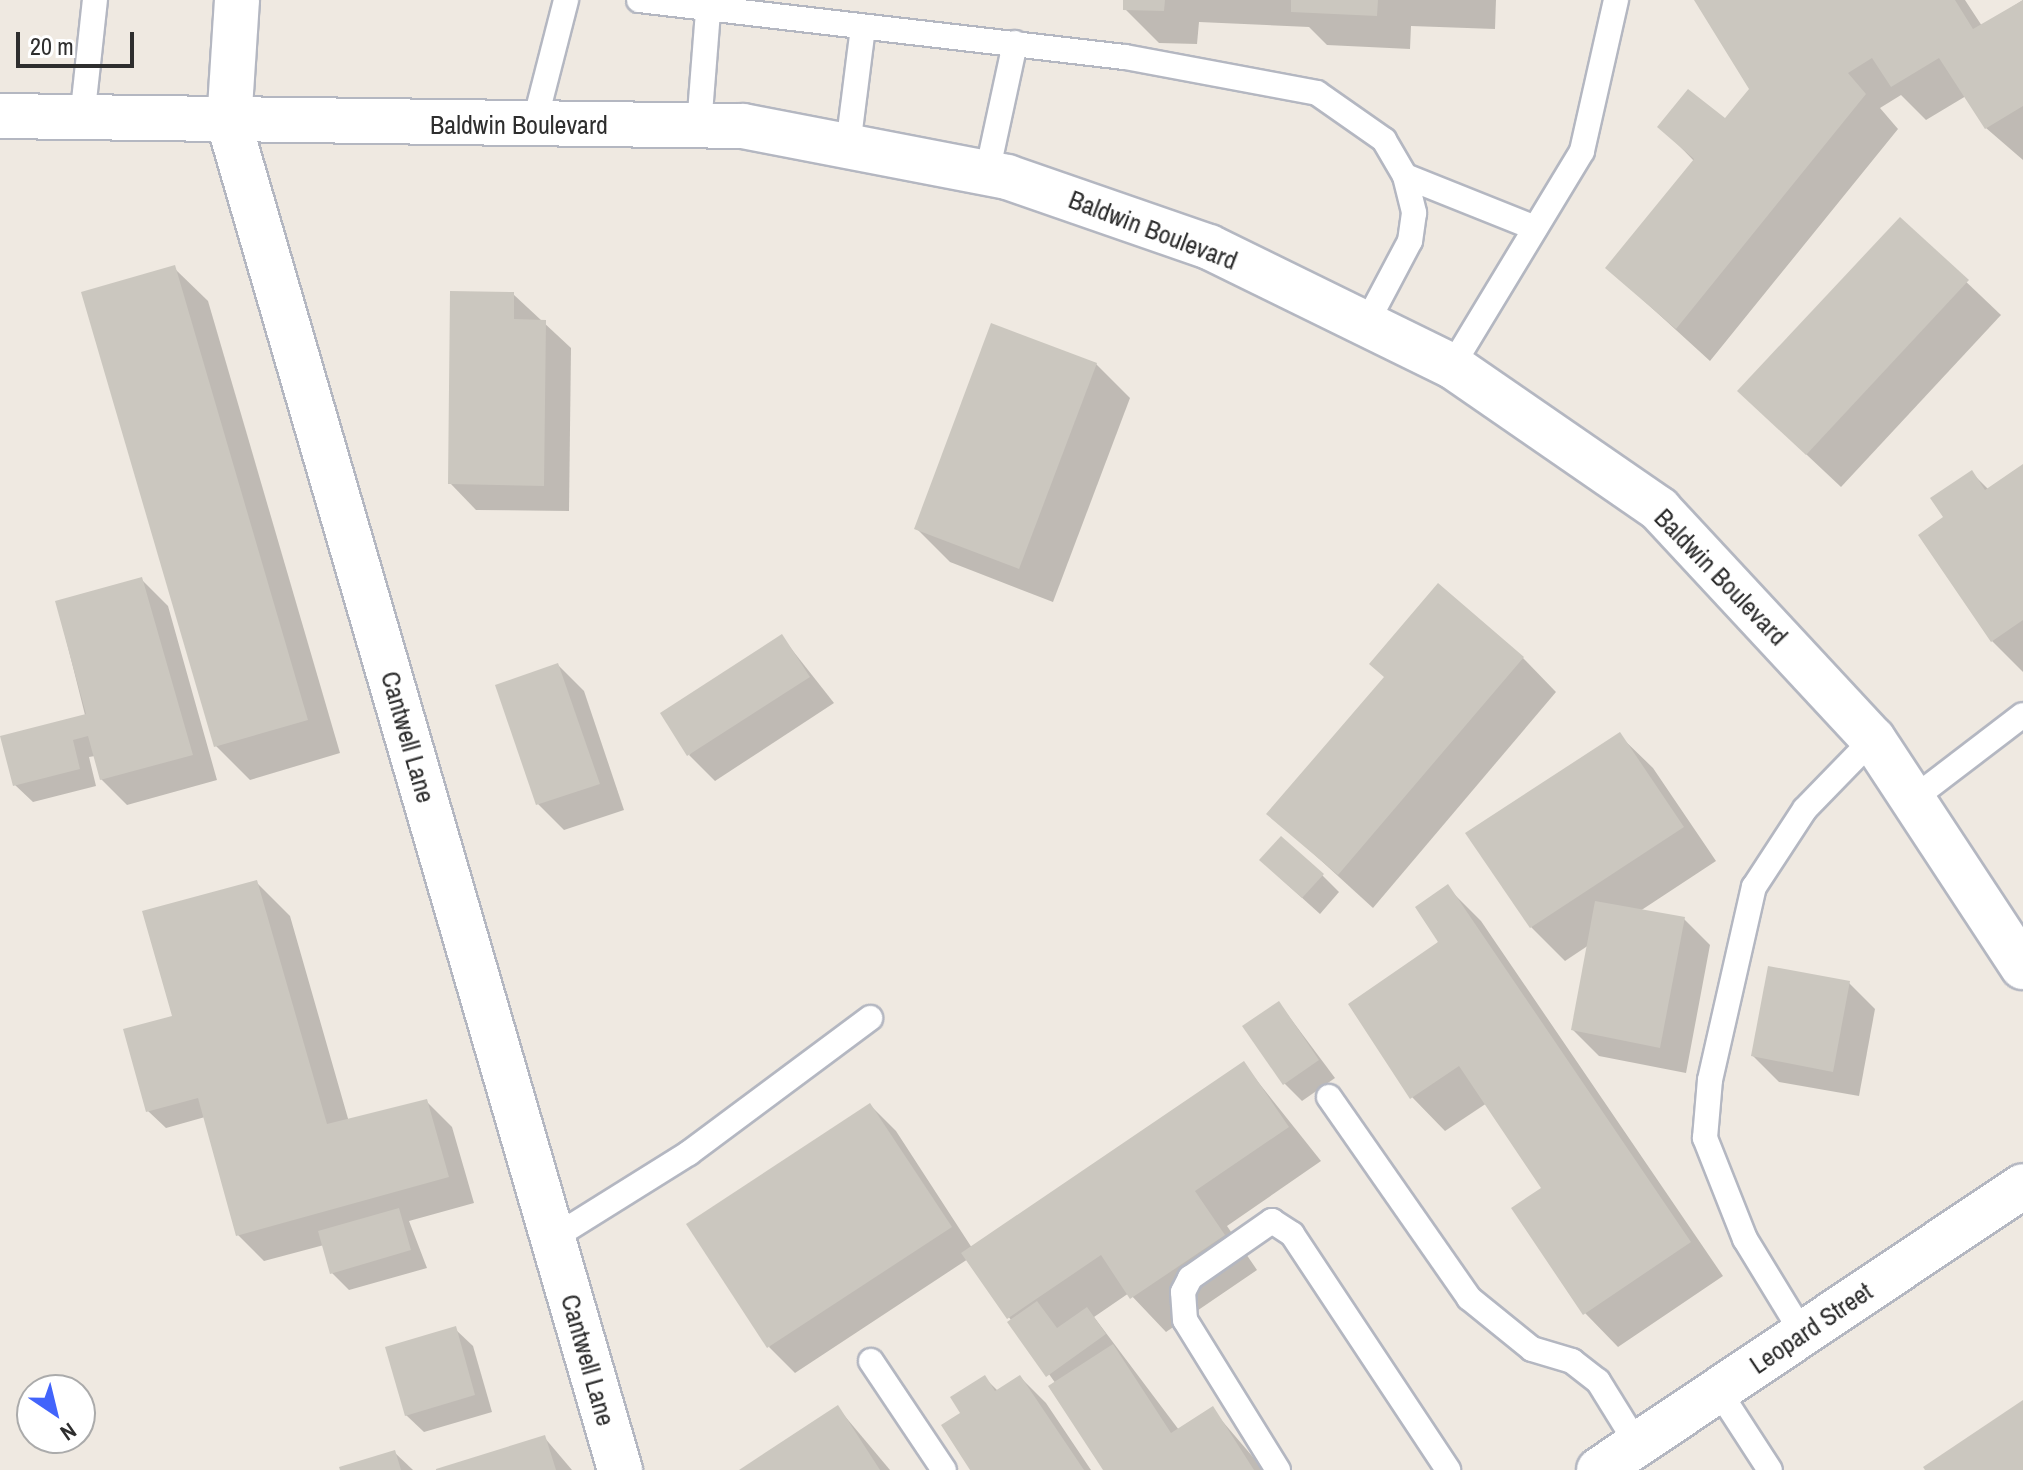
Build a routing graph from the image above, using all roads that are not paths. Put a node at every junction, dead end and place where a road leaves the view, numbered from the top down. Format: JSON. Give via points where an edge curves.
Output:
{"nodes":[{"id":1,"x":95,"y":0,"type":"edge"},
{"id":2,"x":237,"y":0,"type":"edge"},
{"id":3,"x":566,"y":0,"type":"edge"},
{"id":4,"x":639,"y":0,"type":"edge"},
{"id":5,"x":1616,"y":0,"type":"edge"},
{"id":6,"x":708,"y":11,"type":"junction"},
{"id":7,"x":863,"y":27,"type":"junction"},
{"id":8,"x":1015,"y":43,"type":"junction"},
{"id":9,"x":0,"y":116,"type":"edge"},
{"id":10,"x":82,"y":119,"type":"junction"},
{"id":11,"x":229,"y":123,"type":"junction"},
{"id":12,"x":534,"y":125,"type":"junction"},
{"id":13,"x":699,"y":126,"type":"junction"},
{"id":14,"x":848,"y":146,"type":"junction"},
{"id":15,"x":987,"y":173,"type":"junction"},
{"id":16,"x":1405,"y":176,"type":"junction"},
{"id":17,"x":1535,"y":228,"type":"junction"},
{"id":18,"x":1366,"y":324,"type":"junction"},
{"id":19,"x":1452,"y":366,"type":"junction"},
{"id":20,"x":2022,"y":718,"type":"edge"},
{"id":21,"x":1873,"y":739,"type":"junction"},
{"id":22,"x":1913,"y":799,"type":"junction"},
{"id":23,"x":2023,"y":967,"type":"edge"},
{"id":24,"x":870,"y":1018,"type":"dead end"},
{"id":25,"x":1329,"y":1097,"type":"dead end"},
{"id":26,"x":2023,"y":1186,"type":"edge"},
{"id":27,"x":553,"y":1238,"type":"junction"},
{"id":28,"x":1803,"y":1334,"type":"junction"},
{"id":29,"x":871,"y":1361,"type":"dead end"},
{"id":30,"x":1718,"y":1390,"type":"junction"},
{"id":31,"x":1637,"y":1444,"type":"junction"},
{"id":32,"x":620,"y":1470,"type":"edge"},
{"id":33,"x":944,"y":1470,"type":"edge"},
{"id":34,"x":1278,"y":1470,"type":"edge"},
{"id":35,"x":1448,"y":1470,"type":"edge"},
{"id":36,"x":1599,"y":1470,"type":"edge"},
{"id":37,"x":1770,"y":1470,"type":"edge"}],
"edges":[{"from":1,"to":10,"type":"lane"},
{"from":2,"to":11,"type":"main road","name":"Cantwell Lane"},
{"from":3,"to":12,"type":"lane"},
{"from":4,"to":6,"type":"lane"},
{"from":5,"to":17,"type":"lane","via":[[1582,151]]},
{"from":6,"to":7,"type":"lane"},
{"from":6,"to":13,"type":"lane"},
{"from":7,"to":8,"type":"lane"},
{"from":7,"to":14,"type":"lane"},
{"from":8,"to":15,"type":"lane"},
{"from":8,"to":16,"type":"lane","via":[[1317,93],[1384,140]]},
{"from":9,"to":10,"type":"main road","name":"Baldwin Boulevard"},
{"from":10,"to":11,"type":"main road","name":"Baldwin Boulevard"},
{"from":11,"to":12,"type":"main road","name":"Baldwin Boulevard"},
{"from":11,"to":27,"type":"main road","name":"Cantwell Lane"},
{"from":12,"to":13,"type":"main road","name":"Baldwin Boulevard"},
{"from":13,"to":14,"type":"main road","name":"Baldwin Boulevard","via":[[743,126]]},
{"from":14,"to":15,"type":"main road","name":"Baldwin Boulevard"},
{"from":15,"to":18,"type":"main road","name":"Baldwin Boulevard","via":[[1209,247]]},
{"from":16,"to":17,"type":"lane"},
{"from":16,"to":18,"type":"lane","via":[[1414,213],[1410,241]]},
{"from":17,"to":19,"type":"lane"},
{"from":18,"to":19,"type":"main road","name":"Baldwin Boulevard"},
{"from":19,"to":21,"type":"main road","name":"Baldwin Boulevard","via":[[1659,509]]},
{"from":20,"to":22,"type":"lane"},
{"from":21,"to":22,"type":"main road","name":"Baldwin Boulevard"},
{"from":21,"to":28,"type":"lane","via":[[1805,809],[1754,887],[1710,1080],[1705,1138],[1745,1239]]},
{"from":22,"to":23,"type":"main road","name":"Baldwin Boulevard"},
{"from":24,"to":27,"type":"lane","via":[[678,1161]]},
{"from":25,"to":31,"type":"lane","via":[[1469,1298],[1532,1349],[1572,1361],[1598,1381]]},
{"from":26,"to":28,"type":"main road","name":"Leopard Street"},
{"from":27,"to":32,"type":"main road","name":"Cantwell Lane"},
{"from":28,"to":30,"type":"main road","name":"Leopard Street"},
{"from":29,"to":33,"type":"lane"},
{"from":30,"to":31,"type":"main road","name":"Leopard Street"},
{"from":30,"to":37,"type":"lane"},
{"from":31,"to":36,"type":"main road","name":"Leopard Street"},
{"from":34,"to":35,"type":"lane","via":[[1185,1320],[1183,1292],[1190,1278],[1272,1221],[1292,1234]]}]}
